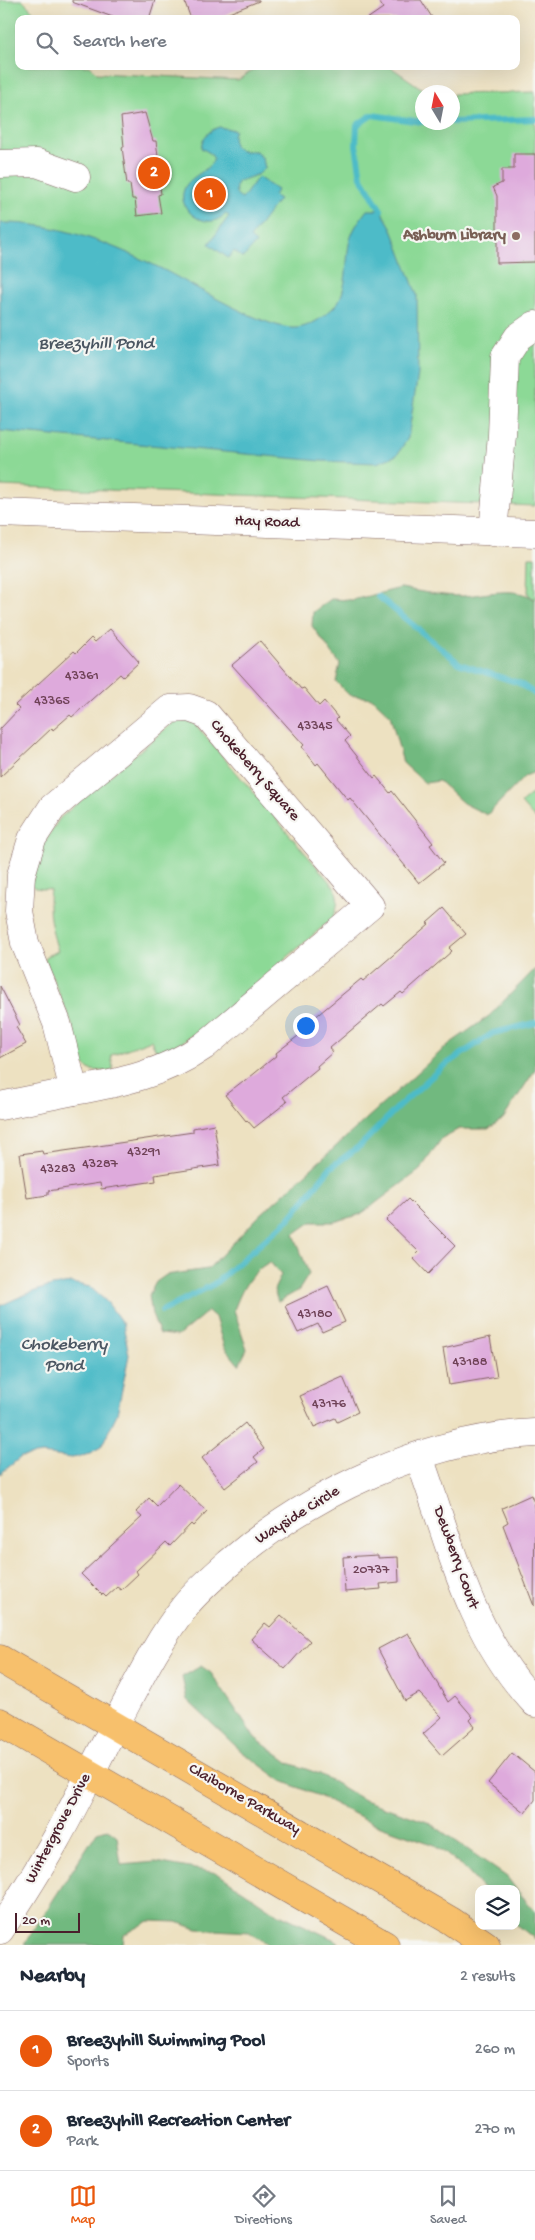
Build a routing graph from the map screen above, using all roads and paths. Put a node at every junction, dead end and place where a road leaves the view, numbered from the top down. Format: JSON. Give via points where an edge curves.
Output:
{"nodes":[{"id":1,"x":0,"y":164,"type":"edge"},
{"id":2,"x":76,"y":177,"type":"dead end"},
{"id":3,"x":535,"y":325,"type":"edge"},
{"id":4,"x":0,"y":513,"type":"edge"},
{"id":5,"x":493,"y":532,"type":"junction"},
{"id":6,"x":535,"y":533,"type":"edge"},
{"id":7,"x":74,"y":1091,"type":"junction"},
{"id":8,"x":0,"y":1106,"type":"edge"},
{"id":9,"x":535,"y":1433,"type":"edge"},
{"id":10,"x":419,"y":1457,"type":"junction"},
{"id":11,"x":0,"y":1659,"type":"edge"},
{"id":12,"x":535,"y":1703,"type":"edge"},
{"id":13,"x":0,"y":1722,"type":"edge"},
{"id":14,"x":115,"y":1725,"type":"junction"},
{"id":15,"x":88,"y":1774,"type":"junction"},
{"id":16,"x":0,"y":1930,"type":"edge"},
{"id":17,"x":385,"y":1945,"type":"edge"},
{"id":18,"x":486,"y":1945,"type":"edge"}],
"edges":[{"from":1,"to":2,"type":"street","via":[[37,163]]},
{"from":3,"to":5,"type":"street","via":[[518,337],[505,358]]},
{"from":4,"to":5,"type":"street","name":"Hay Road"},
{"from":5,"to":6,"type":"street","name":"Hay Road"},
{"from":7,"to":7,"type":"street","name":"Chokeberry Square","via":[[123,1082],[177,1063],[190,1055],[370,906],[206,714],[189,708],[170,709],[52,808],[32,839],[26,857],[19,893],[25,943],[57,1023]]},
{"from":7,"to":8,"type":"street","name":"Chokeberry Square"},
{"from":9,"to":10,"type":"street","name":"Wayside Circle","via":[[475,1441]]},
{"from":10,"to":12,"type":"street","name":"Dewberry Court","via":[[460,1579],[486,1637],[520,1687]]},
{"from":10,"to":14,"type":"street","name":"Wayside Circle","via":[[356,1480],[292,1516],[256,1540],[200,1589],[172,1624]]},
{"from":11,"to":14,"type":"main road","name":"Claiborne Parkway"},
{"from":13,"to":15,"type":"main road"},
{"from":14,"to":15,"type":"street","name":"Wintergrove Drive"},
{"from":14,"to":18,"type":"main road","name":"Claiborne Parkway","via":[[451,1921]]},
{"from":15,"to":16,"type":"street","name":"Wintergrove Drive","via":[[56,1839]]},
{"from":15,"to":17,"type":"main road"}]}
